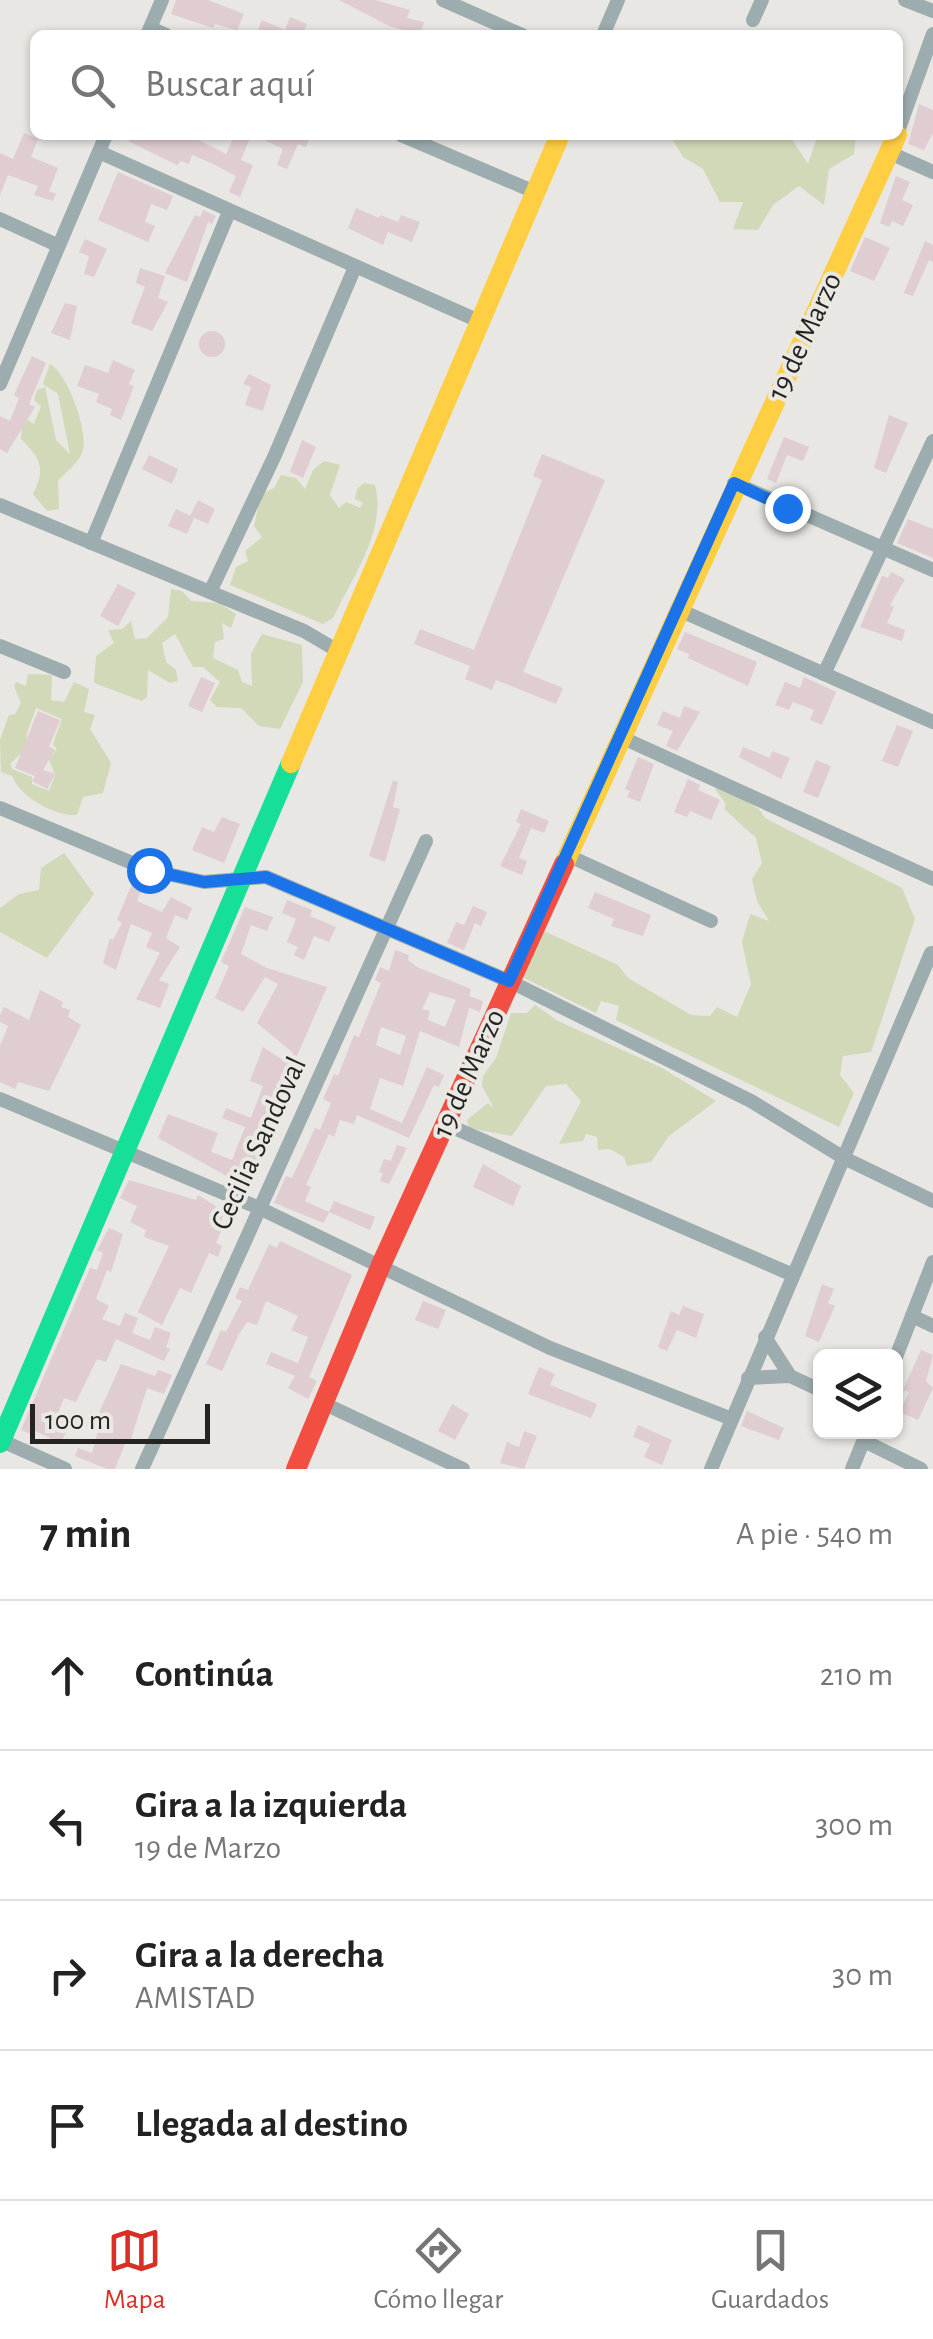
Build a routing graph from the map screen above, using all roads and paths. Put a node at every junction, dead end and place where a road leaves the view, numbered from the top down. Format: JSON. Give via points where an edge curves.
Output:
{"nodes":[{"id":1,"x":162,"y":0,"type":"edge"},
{"id":2,"x":443,"y":0,"type":"edge"},
{"id":3,"x":618,"y":0,"type":"edge"},
{"id":4,"x":762,"y":0,"type":"edge"},
{"id":5,"x":904,"y":0,"type":"edge"},
{"id":6,"x":933,"y":11,"type":"edge"},
{"id":7,"x":753,"y":20,"type":"dead end"},
{"id":8,"x":150,"y":30,"type":"edge"},
{"id":9,"x":511,"y":30,"type":"edge"},
{"id":10,"x":605,"y":30,"type":"edge"},
{"id":11,"x":933,"y":34,"type":"edge"},
{"id":12,"x":903,"y":118,"type":"edge"},
{"id":13,"x":104,"y":140,"type":"edge"},
{"id":14,"x":413,"y":140,"type":"edge"},
{"id":15,"x":558,"y":140,"type":"edge"},
{"id":16,"x":895,"y":140,"type":"edge"},
{"id":17,"x":99,"y":152,"type":"junction"},
{"id":18,"x":933,"y":172,"type":"edge"},
{"id":19,"x":535,"y":192,"type":"junction"},
{"id":20,"x":229,"y":212,"type":"junction"},
{"id":21,"x":0,"y":219,"type":"edge"},
{"id":22,"x":57,"y":245,"type":"junction"},
{"id":23,"x":355,"y":267,"type":"junction"},
{"id":24,"x":479,"y":321,"type":"junction"},
{"id":25,"x":0,"y":384,"type":"edge"},
{"id":26,"x":933,"y":441,"type":"edge"},
{"id":27,"x":734,"y":483,"type":"junction"},
{"id":28,"x":0,"y":505,"type":"edge"},
{"id":29,"x":91,"y":543,"type":"junction"},
{"id":30,"x":881,"y":548,"type":"junction"},
{"id":31,"x":933,"y":570,"type":"edge"},
{"id":32,"x":210,"y":592,"type":"junction"},
{"id":33,"x":677,"y":609,"type":"junction"},
{"id":34,"x":0,"y":646,"type":"edge"},
{"id":35,"x":338,"y":651,"type":"junction"},
{"id":36,"x":64,"y":672,"type":"dead end"},
{"id":37,"x":824,"y":674,"type":"junction"},
{"id":38,"x":933,"y":722,"type":"edge"},
{"id":39,"x":623,"y":738,"type":"junction"},
{"id":40,"x":0,"y":808,"type":"edge"},
{"id":41,"x":426,"y":841,"type":"dead end"},
{"id":42,"x":569,"y":856,"type":"junction"},
{"id":43,"x":242,"y":878,"type":"junction"},
{"id":44,"x":933,"y":879,"type":"edge"},
{"id":45,"x":711,"y":921,"type":"dead end"},
{"id":46,"x":388,"y":932,"type":"junction"},
{"id":47,"x":932,"y":952,"type":"edge"},
{"id":48,"x":509,"y":981,"type":"junction"},
{"id":49,"x":0,"y":1099,"type":"edge"},
{"id":50,"x":446,"y":1124,"type":"junction"},
{"id":51,"x":126,"y":1153,"type":"junction"},
{"id":52,"x":844,"y":1158,"type":"junction"},
{"id":53,"x":933,"y":1200,"type":"edge"},
{"id":54,"x":257,"y":1207,"type":"junction"},
{"id":55,"x":933,"y":1262,"type":"edge"},
{"id":56,"x":381,"y":1265,"type":"junction"},
{"id":57,"x":793,"y":1275,"type":"junction"},
{"id":58,"x":912,"y":1316,"type":"junction"},
{"id":59,"x":933,"y":1326,"type":"edge"},
{"id":60,"x":764,"y":1338,"type":"junction"},
{"id":61,"x":899,"y":1349,"type":"edge"},
{"id":62,"x":790,"y":1376,"type":"junction"},
{"id":63,"x":748,"y":1378,"type":"junction"},
{"id":64,"x":813,"y":1387,"type":"edge"},
{"id":65,"x":326,"y":1404,"type":"junction"},
{"id":66,"x":732,"y":1420,"type":"junction"},
{"id":67,"x":865,"y":1439,"type":"edge"},
{"id":68,"x":871,"y":1439,"type":"edge"},
{"id":69,"x":0,"y":1441,"type":"edge"},
{"id":70,"x":65,"y":1469,"type":"edge"},
{"id":71,"x":142,"y":1469,"type":"edge"},
{"id":72,"x":296,"y":1469,"type":"edge"},
{"id":73,"x":464,"y":1469,"type":"edge"},
{"id":74,"x":711,"y":1469,"type":"edge"},
{"id":75,"x":852,"y":1469,"type":"edge"},
{"id":76,"x":921,"y":1469,"type":"edge"}],
"edges":[{"from":1,"to":8,"type":"street"},
{"from":2,"to":9,"type":"street"},
{"from":3,"to":10,"type":"street"},
{"from":4,"to":7,"type":"street"},
{"from":5,"to":6,"type":"street"},
{"from":11,"to":12,"type":"street","name":"19 de Marzo"},
{"from":13,"to":17,"type":"street"},
{"from":14,"to":19,"type":"street"},
{"from":15,"to":19,"type":"street"},
{"from":16,"to":18,"type":"street"},
{"from":16,"to":27,"type":"street","name":"19 de Marzo"},
{"from":17,"to":20,"type":"street"},
{"from":17,"to":22,"type":"street"},
{"from":19,"to":24,"type":"street"},
{"from":20,"to":23,"type":"street"},
{"from":20,"to":29,"type":"street"},
{"from":21,"to":22,"type":"street"},
{"from":22,"to":25,"type":"street"},
{"from":23,"to":24,"type":"street"},
{"from":23,"to":32,"type":"street"},
{"from":24,"to":35,"type":"street"},
{"from":26,"to":30,"type":"street"},
{"from":27,"to":30,"type":"street"},
{"from":27,"to":33,"type":"street","name":"19 de Marzo"},
{"from":28,"to":29,"type":"street"},
{"from":29,"to":32,"type":"street"},
{"from":30,"to":31,"type":"street"},
{"from":30,"to":37,"type":"street"},
{"from":32,"to":35,"type":"street"},
{"from":33,"to":37,"type":"street"},
{"from":33,"to":39,"type":"street","name":"19 de Marzo"},
{"from":34,"to":36,"type":"street"},
{"from":35,"to":43,"type":"street"},
{"from":37,"to":38,"type":"street"},
{"from":39,"to":42,"type":"street","name":"19 de Marzo"},
{"from":39,"to":44,"type":"street"},
{"from":40,"to":43,"type":"street","via":[[149,870],[204,882]]},
{"from":41,"to":46,"type":"street","name":"Cecilia Sandoval"},
{"from":42,"to":45,"type":"street"},
{"from":42,"to":48,"type":"street","name":"19 de Marzo"},
{"from":43,"to":46,"type":"street","via":[[266,877]]},
{"from":43,"to":51,"type":"street"},
{"from":46,"to":48,"type":"street"},
{"from":46,"to":54,"type":"street","name":"Cecilia Sandoval"},
{"from":47,"to":52,"type":"street"},
{"from":48,"to":50,"type":"street","name":"19 de Marzo"},
{"from":48,"to":52,"type":"street","via":[[751,1101]]},
{"from":49,"to":51,"type":"street"},
{"from":50,"to":56,"type":"street","name":"19 de Marzo"},
{"from":50,"to":57,"type":"street"},
{"from":51,"to":54,"type":"street"},
{"from":51,"to":69,"type":"street"},
{"from":52,"to":53,"type":"street"},
{"from":52,"to":57,"type":"street"},
{"from":54,"to":56,"type":"street"},
{"from":54,"to":71,"type":"street","name":"Cecilia Sandoval"},
{"from":55,"to":58,"type":"street"},
{"from":56,"to":65,"type":"street","name":"19 de Marzo"},
{"from":56,"to":66,"type":"street","via":[[550,1348]]},
{"from":57,"to":60,"type":"street"},
{"from":58,"to":59,"type":"street"},
{"from":58,"to":61,"type":"street"},
{"from":60,"to":62,"type":"street"},
{"from":60,"to":63,"type":"street"},
{"from":62,"to":63,"type":"street"},
{"from":62,"to":64,"type":"street"},
{"from":63,"to":66,"type":"street"},
{"from":65,"to":72,"type":"street","name":"19 de Marzo"},
{"from":65,"to":73,"type":"street"},
{"from":66,"to":74,"type":"street"},
{"from":67,"to":75,"type":"street"},
{"from":68,"to":76,"type":"street"},
{"from":69,"to":70,"type":"street"}]}
